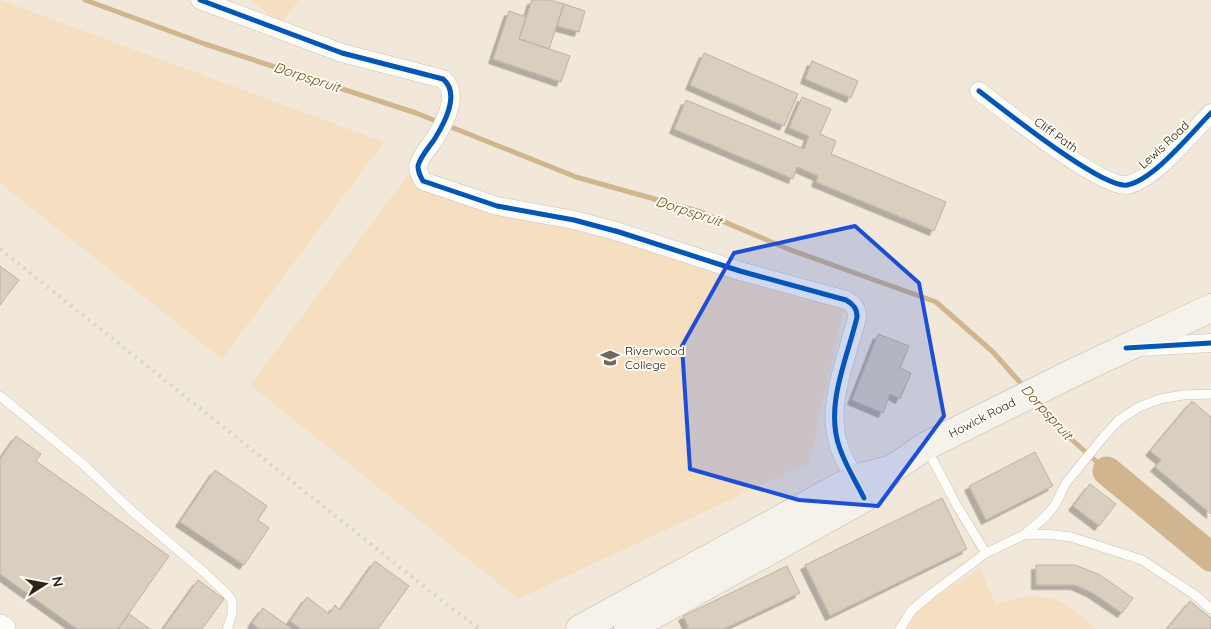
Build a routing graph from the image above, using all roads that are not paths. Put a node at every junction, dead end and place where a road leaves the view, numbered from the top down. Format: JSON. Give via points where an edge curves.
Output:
{"nodes":[{"id":1,"x":200,"y":0,"type":"edge"},
{"id":2,"x":979,"y":91,"type":"dead end"},
{"id":3,"x":1211,"y":114,"type":"edge"},
{"id":4,"x":1126,"y":185,"type":"joint"},
{"id":5,"x":1211,"y":308,"type":"edge"},
{"id":6,"x":1211,"y":343,"type":"edge"},
{"id":7,"x":1126,"y":348,"type":"junction"},
{"id":8,"x":1211,"y":394,"type":"edge"},
{"id":9,"x":0,"y":396,"type":"edge"},
{"id":10,"x":926,"y":446,"type":"junction"},
{"id":11,"x":859,"y":488,"type":"junction"},
{"id":12,"x":1024,"y":535,"type":"junction"},
{"id":13,"x":986,"y":553,"type":"junction"},
{"id":14,"x":1211,"y":609,"type":"edge"},
{"id":15,"x":0,"y":626,"type":"edge"},
{"id":16,"x":583,"y":628,"type":"edge"},
{"id":17,"x":4,"y":629,"type":"edge"},
{"id":18,"x":227,"y":629,"type":"edge"},
{"id":19,"x":628,"y":629,"type":"edge"},
{"id":20,"x":900,"y":629,"type":"edge"}],
"edges":[{"from":1,"to":11,"type":"street","via":[[342,53],[443,79],[449,87],[450,106],[436,137],[420,161],[418,167],[423,181],[497,206],[619,232],[740,271],[846,300],[853,305],[856,317],[834,410],[840,448]]},
{"from":2,"to":4,"type":"street","name":"Cliff Path","via":[[1076,163]]},
{"from":3,"to":4,"type":"street","name":"Lewis Road","via":[[1156,170]]},
{"from":5,"to":7,"type":"main road","name":"Howick Road"},
{"from":6,"to":7,"type":"street"},
{"from":7,"to":10,"type":"main road","name":"Howick Road"},
{"from":8,"to":12,"type":"lane","via":[[1160,399],[1119,420],[1066,483],[1045,517]]},
{"from":9,"to":18,"type":"lane","via":[[83,464],[229,596],[232,615]]},
{"from":10,"to":11,"type":"main road","name":"Howick Road"},
{"from":10,"to":13,"type":"lane"},
{"from":11,"to":16,"type":"main road","name":"Howick Road"},
{"from":11,"to":19,"type":"main road","name":"Howick Road"},
{"from":12,"to":13,"type":"lane"},
{"from":12,"to":14,"type":"lane","via":[[1071,537],[1142,560]]},
{"from":13,"to":20,"type":"lane","via":[[912,610]]},
{"from":15,"to":17,"type":"main road"}]}
